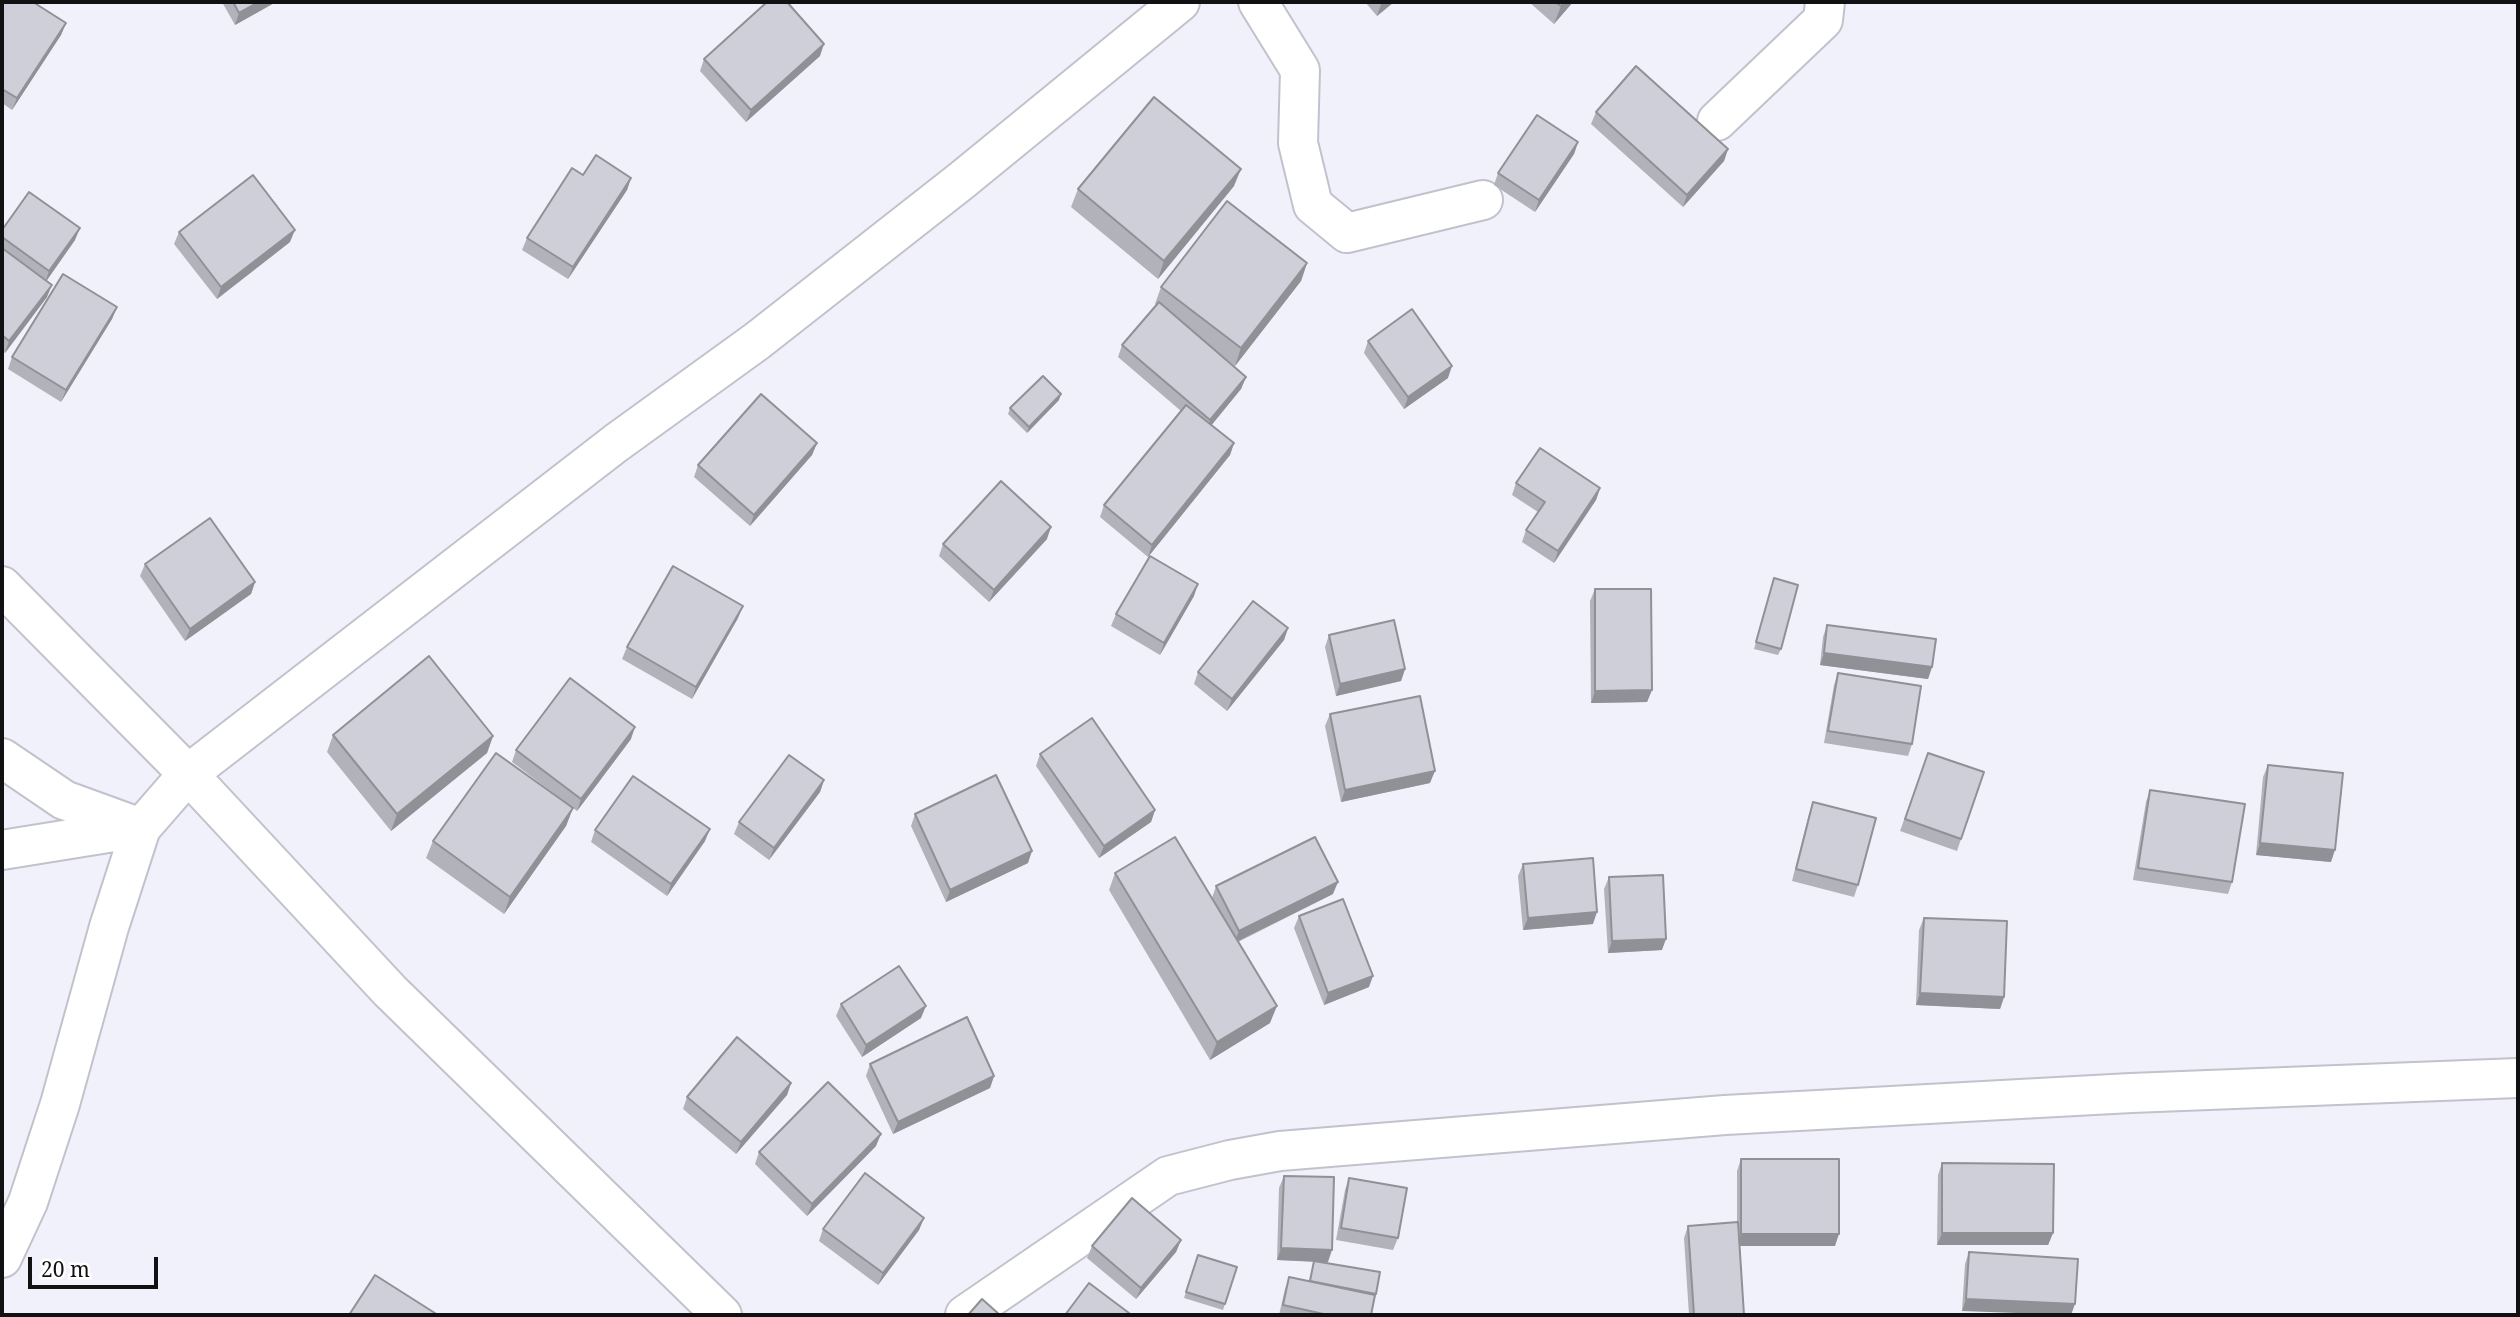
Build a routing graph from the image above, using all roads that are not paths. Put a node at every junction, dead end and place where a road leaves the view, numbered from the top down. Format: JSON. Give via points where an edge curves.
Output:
{"nodes":[{"id":1,"x":1180,"y":2,"type":"edge"},
{"id":2,"x":1258,"y":2,"type":"edge"},
{"id":3,"x":1825,"y":2,"type":"edge"},
{"id":4,"x":1717,"y":121,"type":"dead end"},
{"id":5,"x":1483,"y":200,"type":"dead end"},
{"id":6,"x":2,"y":586,"type":"edge"},
{"id":7,"x":2,"y":758,"type":"edge"},
{"id":8,"x":188,"y":774,"type":"junction"},
{"id":9,"x":2,"y":791,"type":"edge"},
{"id":10,"x":64,"y":800,"type":"junction"},
{"id":11,"x":141,"y":828,"type":"junction"},
{"id":12,"x":2,"y":850,"type":"edge"},
{"id":13,"x":2518,"y":1078,"type":"edge"},
{"id":14,"x":2,"y":1258,"type":"edge"},
{"id":15,"x":722,"y":1315,"type":"edge"},
{"id":16,"x":965,"y":1315,"type":"edge"}],
"edges":[{"from":1,"to":8,"type":"main road","via":[[757,341],[616,443]]},
{"from":2,"to":5,"type":"main road","via":[[1300,70],[1298,143],[1313,205],[1347,233]]},
{"from":3,"to":4,"type":"main road","via":[[1823,20]]},
{"from":6,"to":8,"type":"main road"},
{"from":7,"to":10,"type":"main road"},
{"from":8,"to":11,"type":"main road"},
{"from":8,"to":15,"type":"main road","via":[[390,991]]},
{"from":9,"to":10,"type":"main road"},
{"from":10,"to":11,"type":"main road"},
{"from":11,"to":12,"type":"main road"},
{"from":11,"to":14,"type":"main road","via":[[29,1202]]},
{"from":13,"to":16,"type":"main road","via":[[1725,1115],[1280,1151],[1168,1176]]}]}
